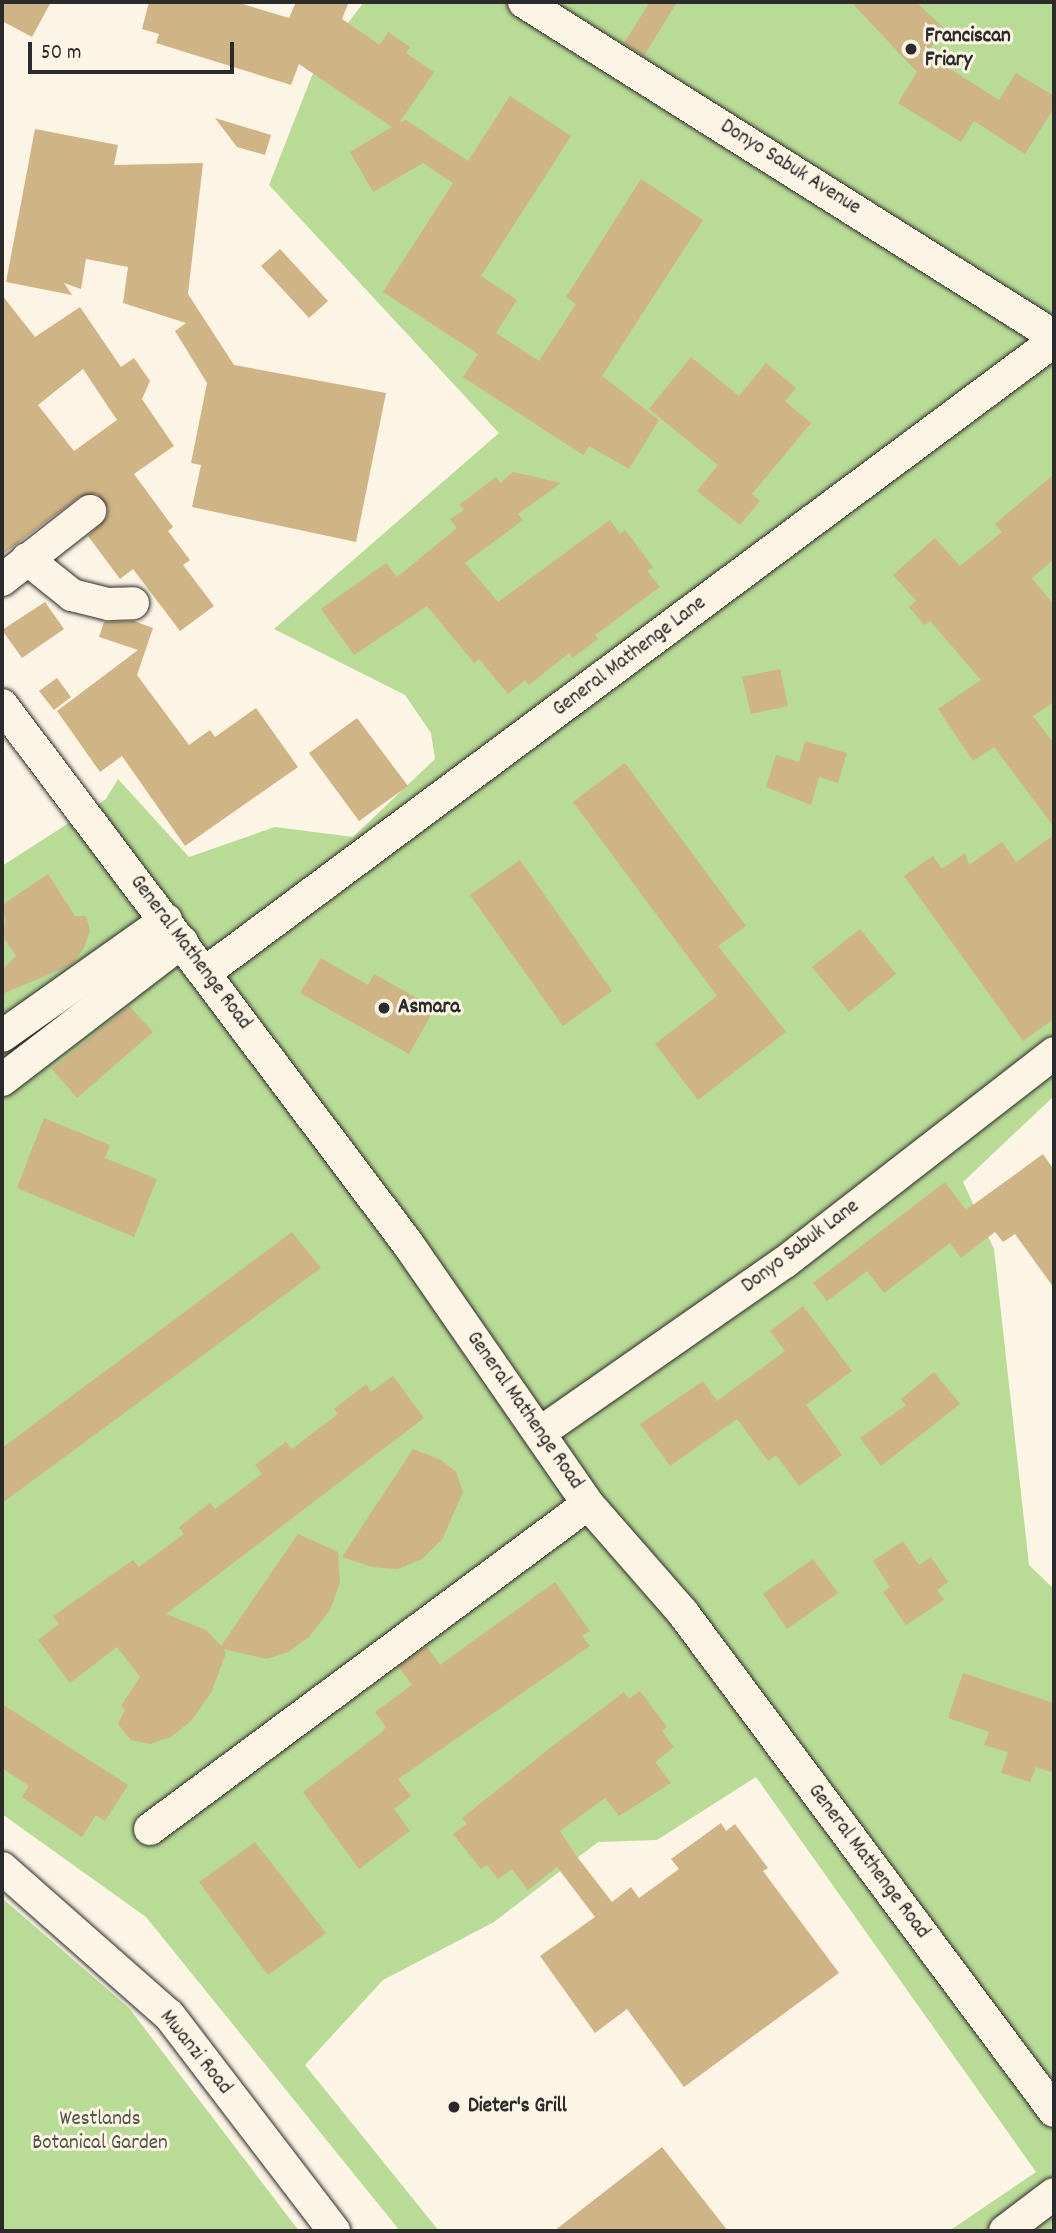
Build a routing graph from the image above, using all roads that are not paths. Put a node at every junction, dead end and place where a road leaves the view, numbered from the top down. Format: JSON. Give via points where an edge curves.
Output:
{"nodes":[{"id":1,"x":524,"y":2,"type":"edge"},
{"id":2,"x":1054,"y":339,"type":"edge"},
{"id":3,"x":90,"y":511,"type":"dead end"},
{"id":4,"x":27,"y":559,"type":"junction"},
{"id":5,"x":2,"y":580,"type":"edge"},
{"id":6,"x":133,"y":603,"type":"dead end"},
{"id":7,"x":2,"y":705,"type":"edge"},
{"id":8,"x":174,"y":931,"type":"junction"},
{"id":9,"x":206,"y":972,"type":"junction"},
{"id":10,"x":2,"y":1036,"type":"edge"},
{"id":11,"x":1054,"y":1054,"type":"edge"},
{"id":12,"x":2,"y":1080,"type":"edge"},
{"id":13,"x":541,"y":1432,"type":"junction"},
{"id":14,"x":588,"y":1504,"type":"junction"},
{"id":15,"x":150,"y":1829,"type":"dead end"},
{"id":16,"x":2,"y":1868,"type":"edge"},
{"id":17,"x":1054,"y":2111,"type":"edge"},
{"id":18,"x":1054,"y":2194,"type":"edge"},
{"id":19,"x":334,"y":2231,"type":"edge"},
{"id":20,"x":1005,"y":2231,"type":"edge"}],
"edges":[{"from":1,"to":2,"type":"street","name":"Donyo Sabuk Avenue"},
{"from":2,"to":9,"type":"street","name":"General Mathenge Lane"},
{"from":3,"to":4,"type":"street"},
{"from":4,"to":5,"type":"street"},
{"from":4,"to":6,"type":"street","via":[[72,595],[109,604]]},
{"from":7,"to":8,"type":"street","name":"General Mathenge Road"},
{"from":8,"to":9,"type":"street","name":"General Mathenge Road"},
{"from":8,"to":10,"type":"street"},
{"from":8,"to":12,"type":"street"},
{"from":9,"to":13,"type":"street","name":"General Mathenge Road"},
{"from":11,"to":13,"type":"street","name":"Donyo Sabuk Lane","via":[[785,1262]]},
{"from":13,"to":14,"type":"street","name":"General Mathenge Road"},
{"from":14,"to":15,"type":"street"},
{"from":14,"to":17,"type":"street","name":"General Mathenge Road","via":[[683,1613]]},
{"from":16,"to":19,"type":"street","name":"Mwanzi Road","via":[[169,2015]]},
{"from":18,"to":20,"type":"street"}]}
